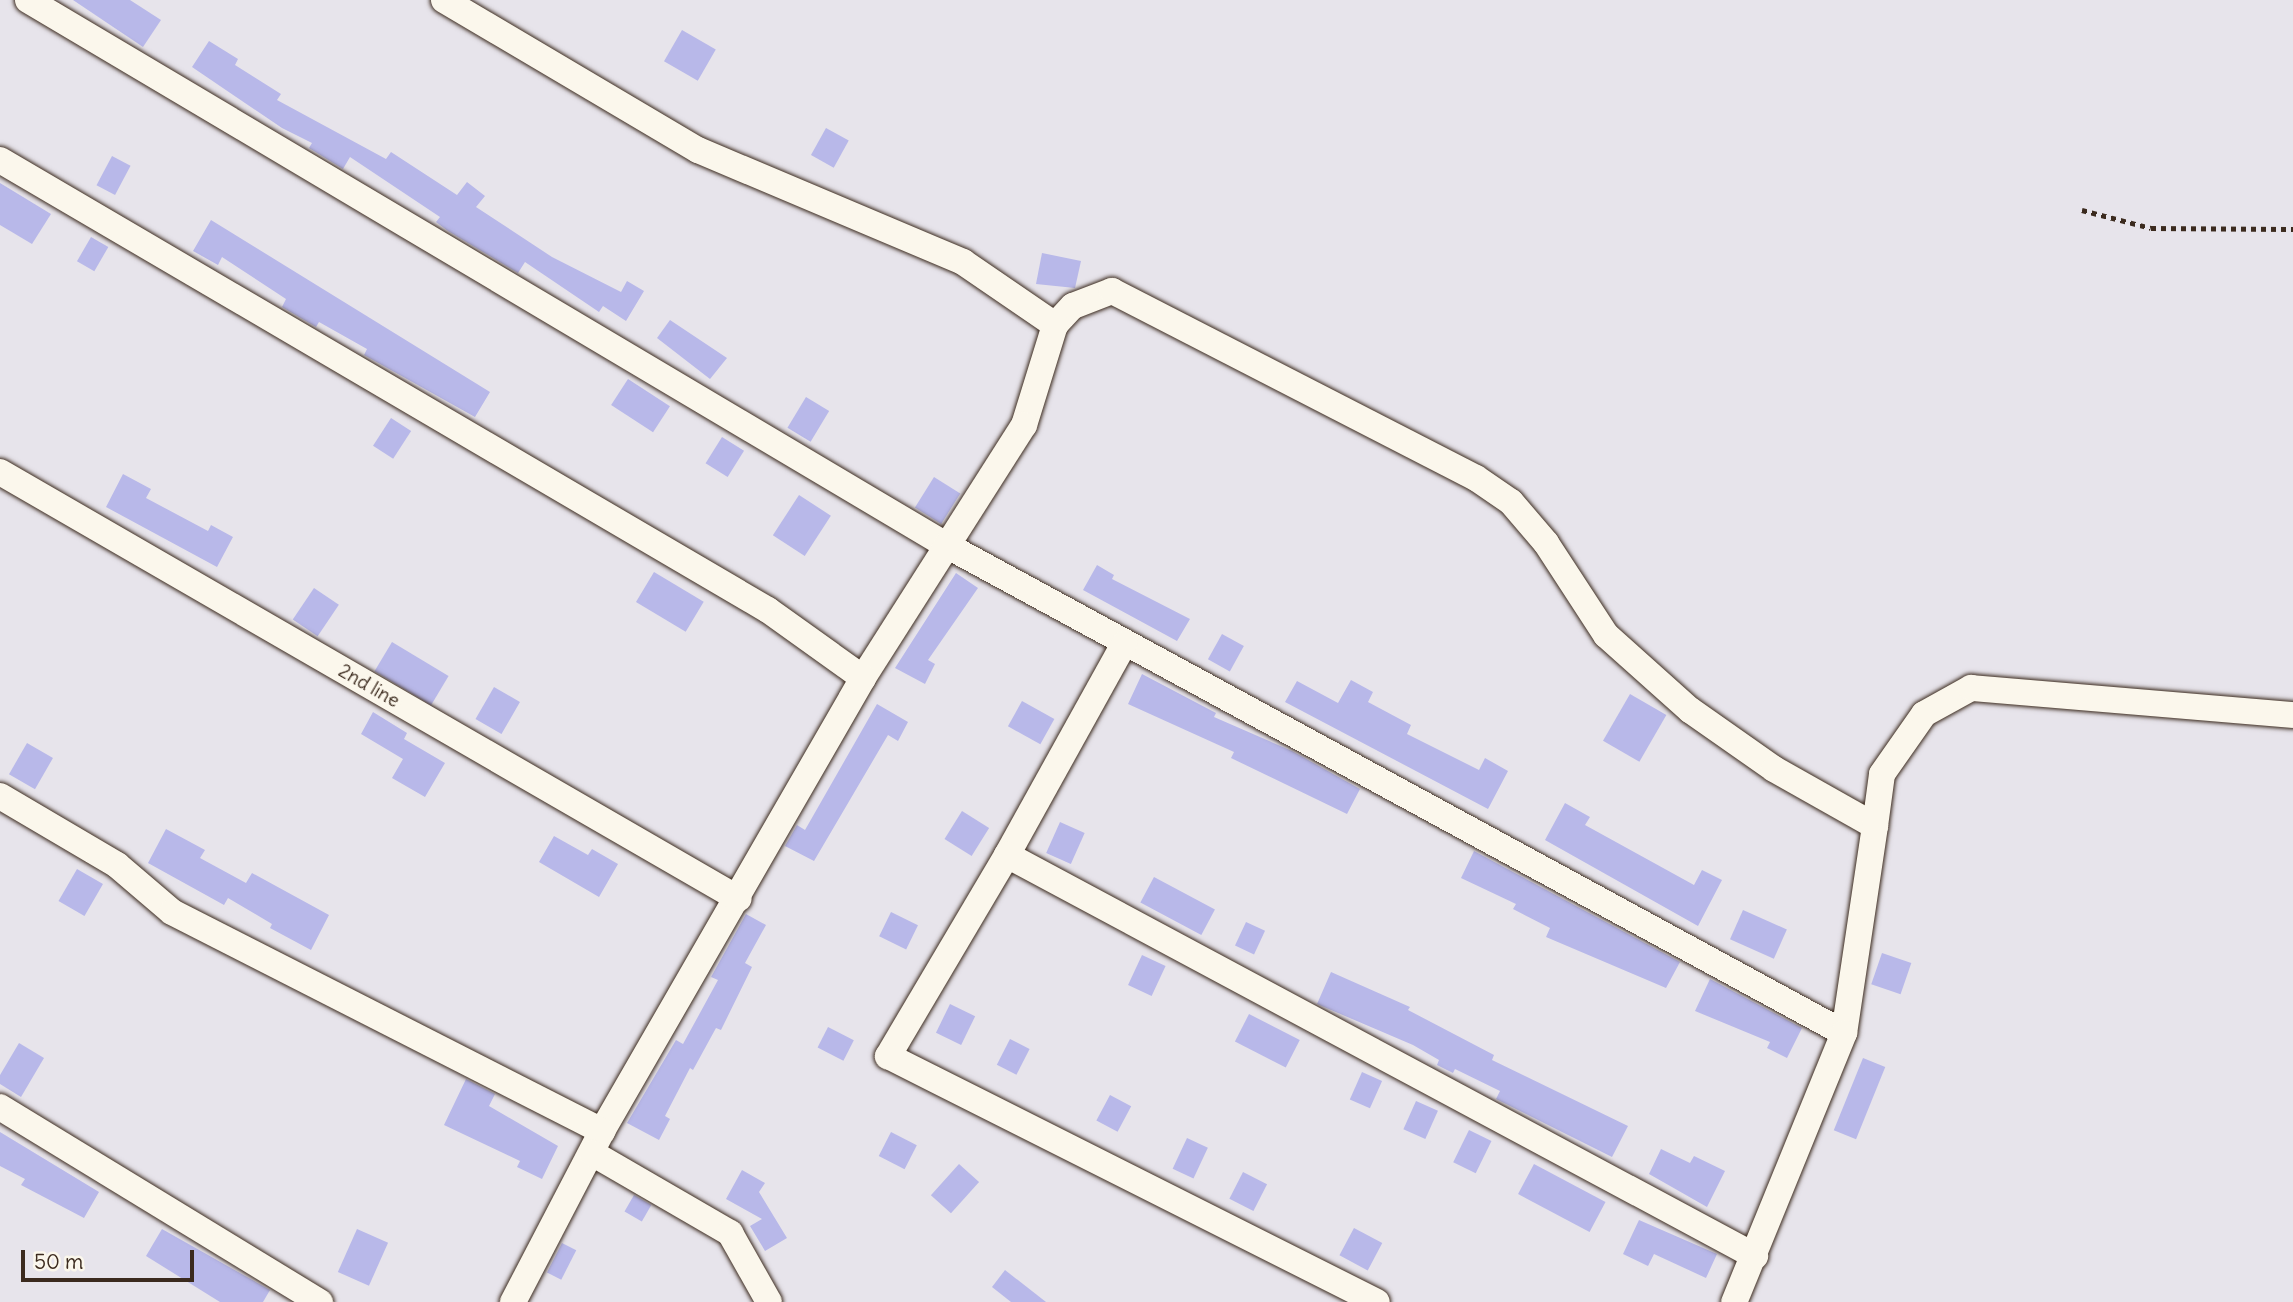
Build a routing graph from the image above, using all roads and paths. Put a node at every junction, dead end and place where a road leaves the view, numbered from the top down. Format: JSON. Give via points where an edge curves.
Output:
{"nodes":[{"id":1,"x":28,"y":0,"type":"edge"},
{"id":2,"x":444,"y":0,"type":"edge"},
{"id":3,"x":0,"y":160,"type":"edge"},
{"id":4,"x":2082,"y":210,"type":"dead end"},
{"id":5,"x":2293,"y":229,"type":"edge"},
{"id":6,"x":1055,"y":325,"type":"junction"},
{"id":7,"x":0,"y":472,"type":"edge"},
{"id":8,"x":946,"y":545,"type":"junction"},
{"id":9,"x":1124,"y":644,"type":"junction"},
{"id":10,"x":863,"y":678,"type":"junction"},
{"id":11,"x":2293,"y":715,"type":"edge"},
{"id":12,"x":0,"y":796,"type":"edge"},
{"id":13,"x":1875,"y":827,"type":"junction"},
{"id":14,"x":1007,"y":855,"type":"junction"},
{"id":15,"x":739,"y":900,"type":"junction"},
{"id":16,"x":1844,"y":1033,"type":"junction"},
{"id":17,"x":0,"y":1107,"type":"edge"},
{"id":18,"x":597,"y":1142,"type":"junction"},
{"id":19,"x":1755,"y":1256,"type":"junction"},
{"id":20,"x":320,"y":1302,"type":"edge"},
{"id":21,"x":513,"y":1302,"type":"edge"},
{"id":22,"x":769,"y":1302,"type":"edge"},
{"id":23,"x":1377,"y":1302,"type":"edge"},
{"id":24,"x":1734,"y":1302,"type":"edge"}],
"edges":[{"from":1,"to":8,"type":"street"},
{"from":2,"to":6,"type":"street","via":[[698,150],[963,262]]},
{"from":3,"to":10,"type":"street","via":[[768,610]]},
{"from":4,"to":5,"type":"path","via":[[2151,229]]},
{"from":6,"to":8,"type":"street","via":[[1024,425]]},
{"from":6,"to":13,"type":"street","via":[[1073,306],[1112,291],[1476,478],[1511,502],[1546,543],[1606,635],[1690,710],[1774,769]]},
{"from":7,"to":15,"type":"street","name":"2nd line"},
{"from":8,"to":9,"type":"street"},
{"from":8,"to":10,"type":"street"},
{"from":9,"to":14,"type":"street"},
{"from":9,"to":16,"type":"street"},
{"from":10,"to":15,"type":"street"},
{"from":11,"to":13,"type":"street","via":[[1971,688],[1924,714],[1882,774]]},
{"from":12,"to":18,"type":"street","via":[[117,865],[172,912]]},
{"from":13,"to":16,"type":"street"},
{"from":14,"to":19,"type":"street"},
{"from":14,"to":23,"type":"street","via":[[888,1056]]},
{"from":15,"to":18,"type":"street"},
{"from":16,"to":19,"type":"street"},
{"from":17,"to":20,"type":"street"},
{"from":18,"to":21,"type":"street"},
{"from":18,"to":22,"type":"street","via":[[730,1233]]},
{"from":19,"to":24,"type":"street"}]}
